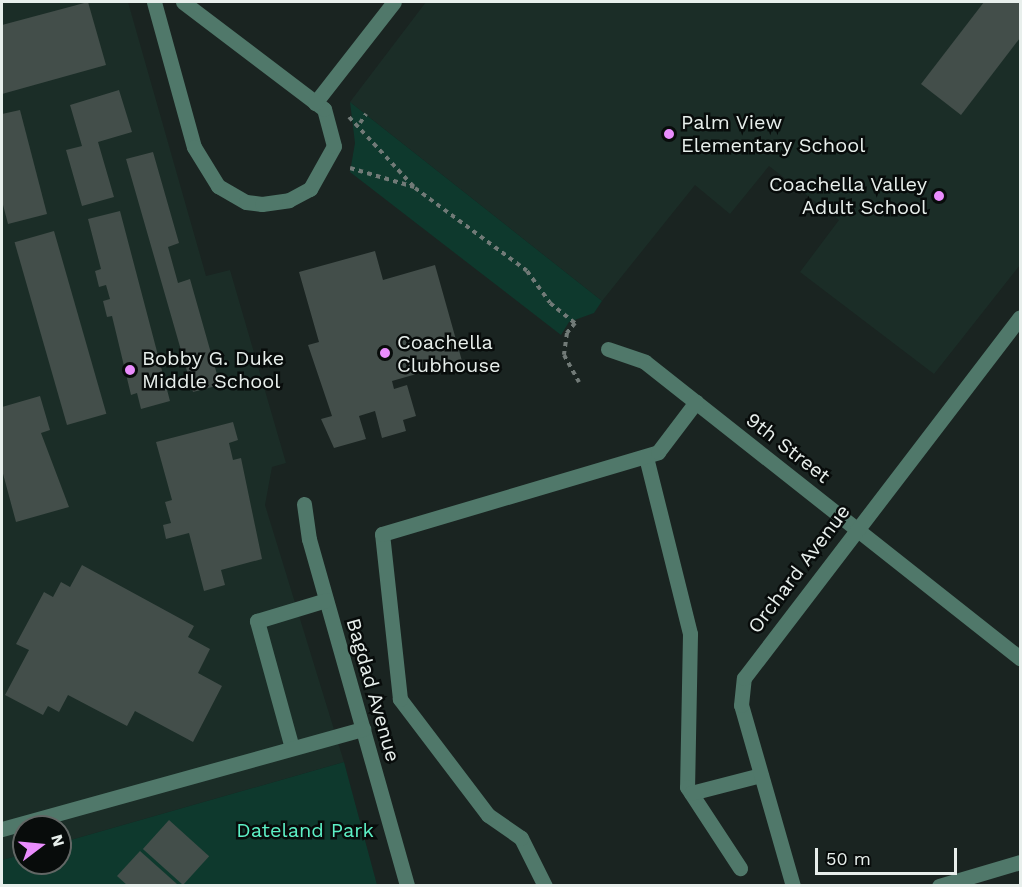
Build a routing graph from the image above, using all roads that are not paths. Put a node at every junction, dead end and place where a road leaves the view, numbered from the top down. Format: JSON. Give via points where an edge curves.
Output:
{"nodes":[{"id":1,"x":154,"y":2,"type":"edge"},
{"id":2,"x":183,"y":2,"type":"edge"},
{"id":3,"x":394,"y":2,"type":"edge"},
{"id":4,"x":315,"y":104,"type":"junction"},
{"id":5,"x":1020,"y":317,"type":"edge"},
{"id":6,"x":608,"y":349,"type":"dead end"},
{"id":7,"x":696,"y":402,"type":"junction"},
{"id":8,"x":646,"y":457,"type":"junction"},
{"id":9,"x":304,"y":504,"type":"dead end"},
{"id":10,"x":856,"y":529,"type":"junction"},
{"id":11,"x":326,"y":600,"type":"junction"},
{"id":12,"x":1020,"y":658,"type":"edge"},
{"id":13,"x":363,"y":729,"type":"junction"},
{"id":14,"x":292,"y":748,"type":"junction"},
{"id":15,"x":761,"y":775,"type":"junction"},
{"id":16,"x":691,"y":793,"type":"junction"},
{"id":17,"x":2,"y":829,"type":"edge"},
{"id":18,"x":1020,"y":862,"type":"edge"},
{"id":19,"x":740,"y":868,"type":"dead end"},
{"id":20,"x":407,"y":885,"type":"edge"},
{"id":21,"x":545,"y":885,"type":"edge"},
{"id":22,"x":793,"y":885,"type":"edge"},
{"id":23,"x":939,"y":885,"type":"edge"}],
"edges":[{"from":1,"to":4,"type":"street","via":[[194,147],[203,167],[232,196],[275,204],[310,189],[334,146],[324,109]]},
{"from":2,"to":4,"type":"street"},
{"from":3,"to":4,"type":"street"},
{"from":5,"to":10,"type":"street","name":"Orchard Avenue"},
{"from":6,"to":7,"type":"street","name":"9th Street","via":[[645,362]]},
{"from":7,"to":8,"type":"street","via":[[658,452]]},
{"from":7,"to":10,"type":"street","name":"9th Street"},
{"from":8,"to":16,"type":"street","via":[[687,606],[684,770]]},
{"from":8,"to":21,"type":"street","via":[[382,534],[400,699],[488,815],[520,838]]},
{"from":9,"to":11,"type":"street","name":"Bagdad Avenue"},
{"from":10,"to":12,"type":"street","name":"9th Street"},
{"from":10,"to":15,"type":"street","name":"Orchard Avenue","via":[[744,678],[741,705]]},
{"from":11,"to":13,"type":"street","name":"Bagdad Avenue"},
{"from":11,"to":14,"type":"street","via":[[257,621]]},
{"from":13,"to":14,"type":"street"},
{"from":13,"to":20,"type":"street","name":"Bagdad Avenue"},
{"from":14,"to":17,"type":"street"},
{"from":15,"to":16,"type":"street"},
{"from":15,"to":22,"type":"street","name":"Orchard Avenue"},
{"from":16,"to":19,"type":"street"},
{"from":18,"to":23,"type":"street"}]}
